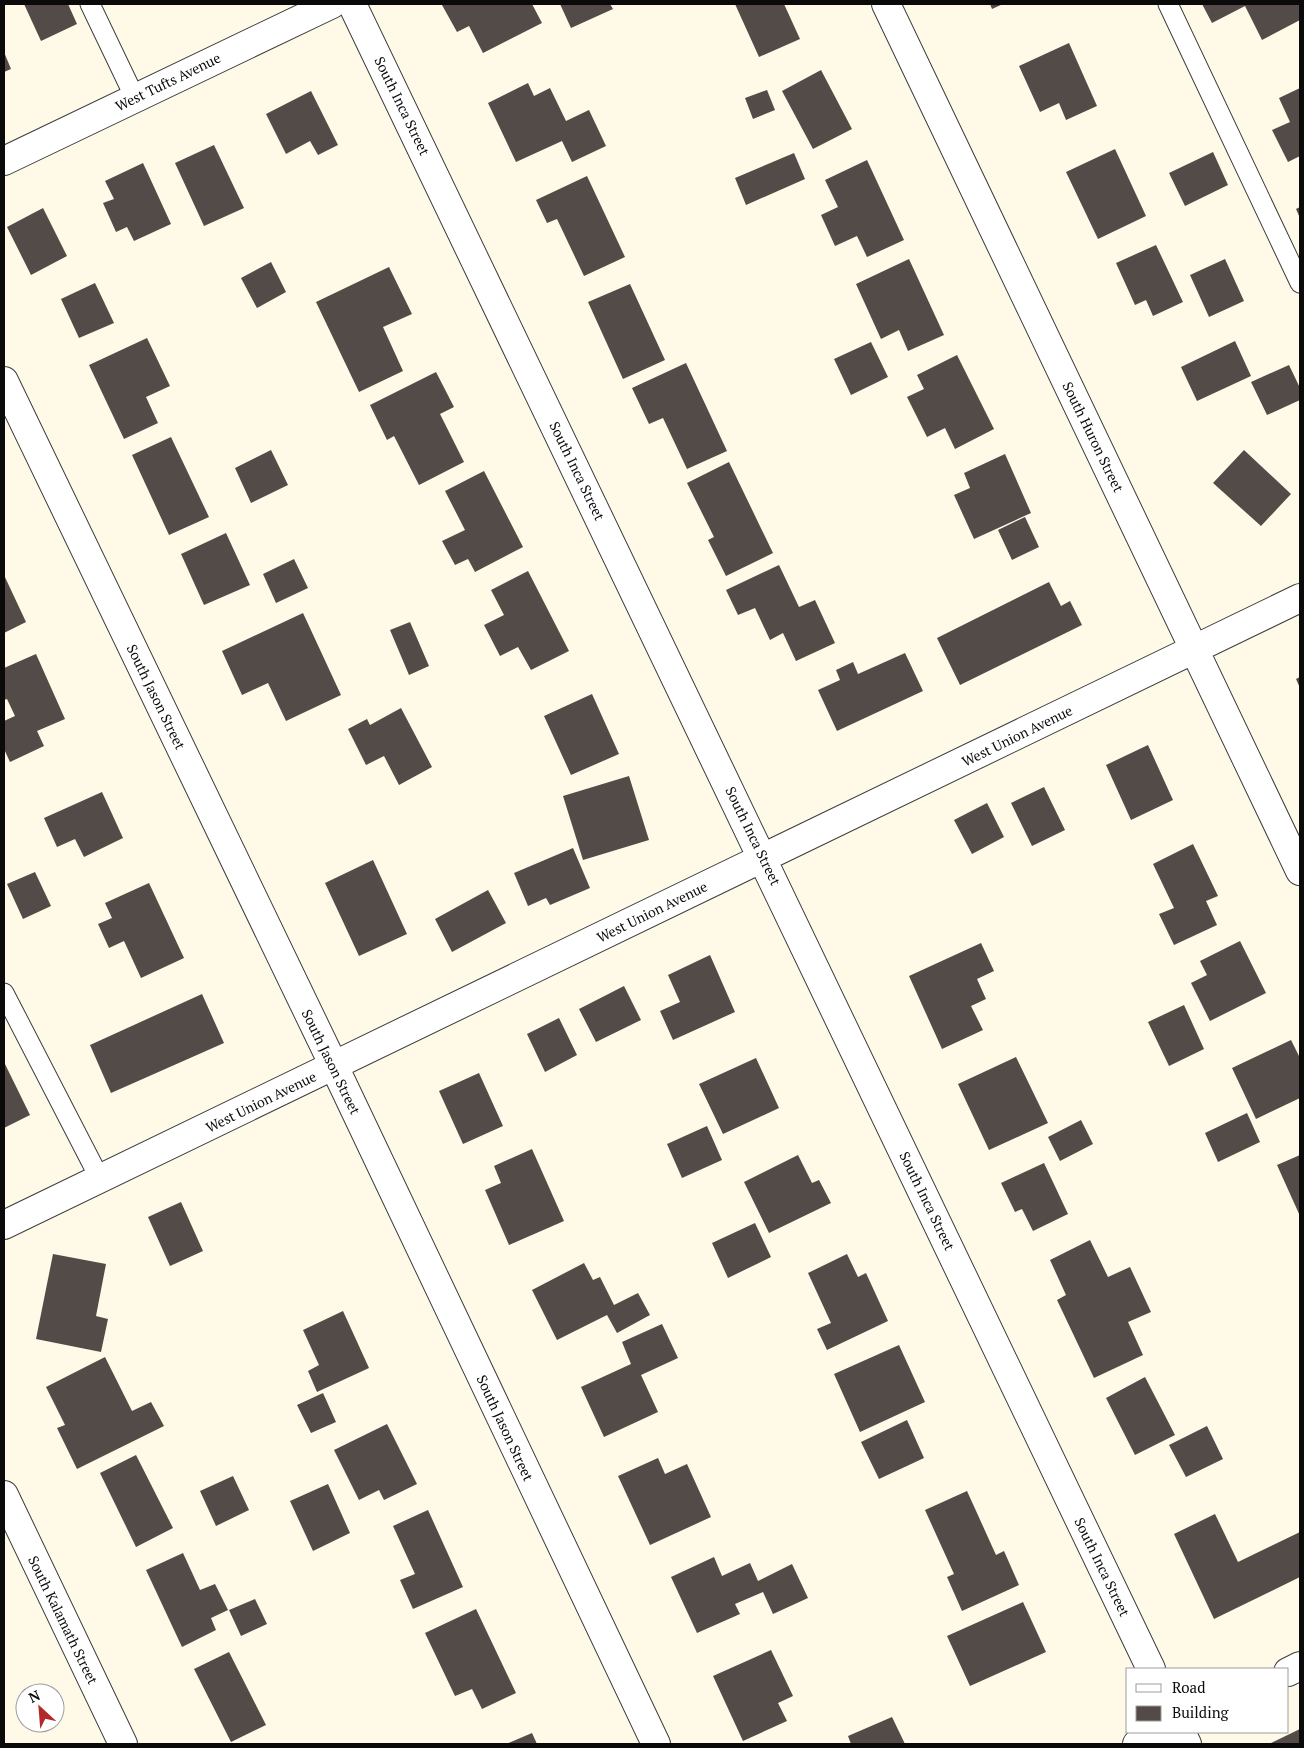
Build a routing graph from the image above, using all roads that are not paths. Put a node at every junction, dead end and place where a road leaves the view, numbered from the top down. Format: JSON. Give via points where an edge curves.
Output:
{"nodes":[{"id":1,"x":90,"y":4,"type":"edge"},
{"id":2,"x":332,"y":4,"type":"edge"},
{"id":3,"x":352,"y":4,"type":"edge"},
{"id":4,"x":886,"y":4,"type":"edge"},
{"id":5,"x":1168,"y":4,"type":"edge"},
{"id":6,"x":135,"y":98,"type":"junction"},
{"id":7,"x":4,"y":161,"type":"edge"},
{"id":8,"x":1300,"y":283,"type":"edge"},
{"id":9,"x":4,"y":381,"type":"edge"},
{"id":10,"x":1300,"y":598,"type":"edge"},
{"id":11,"x":1195,"y":650,"type":"junction"},
{"id":12,"x":763,"y":858,"type":"junction"},
{"id":13,"x":1300,"y":871,"type":"edge"},
{"id":14,"x":4,"y":993,"type":"edge"},
{"id":15,"x":334,"y":1066,"type":"junction"},
{"id":16,"x":100,"y":1179,"type":"junction"},
{"id":17,"x":4,"y":1226,"type":"edge"},
{"id":18,"x":4,"y":1495,"type":"edge"},
{"id":19,"x":1151,"y":1668,"type":"edge"},
{"id":20,"x":1161,"y":1733,"type":"edge"},
{"id":21,"x":123,"y":1744,"type":"edge"},
{"id":22,"x":656,"y":1744,"type":"edge"},
{"id":23,"x":1137,"y":1744,"type":"edge"}],
"edges":[{"from":1,"to":6,"type":"lane"},
{"from":2,"to":6,"type":"street","name":"West Tufts Avenue"},
{"from":3,"to":12,"type":"street","name":"South Inca Street"},
{"from":4,"to":11,"type":"street","name":"South Huron Street"},
{"from":5,"to":8,"type":"lane"},
{"from":6,"to":7,"type":"street","name":"West Tufts Avenue"},
{"from":9,"to":15,"type":"street","name":"South Jason Street"},
{"from":10,"to":11,"type":"street","name":"West Union Avenue"},
{"from":11,"to":12,"type":"street","name":"West Union Avenue"},
{"from":11,"to":13,"type":"street","name":"South Huron Street"},
{"from":12,"to":15,"type":"street","name":"West Union Avenue"},
{"from":12,"to":19,"type":"street","name":"South Inca Street"},
{"from":14,"to":16,"type":"lane"},
{"from":15,"to":16,"type":"street","name":"West Union Avenue"},
{"from":15,"to":22,"type":"street","name":"South Jason Street"},
{"from":16,"to":17,"type":"street","name":"West Union Avenue"},
{"from":18,"to":21,"type":"street","name":"South Kalamath Street"},
{"from":20,"to":23,"type":"street"}]}
